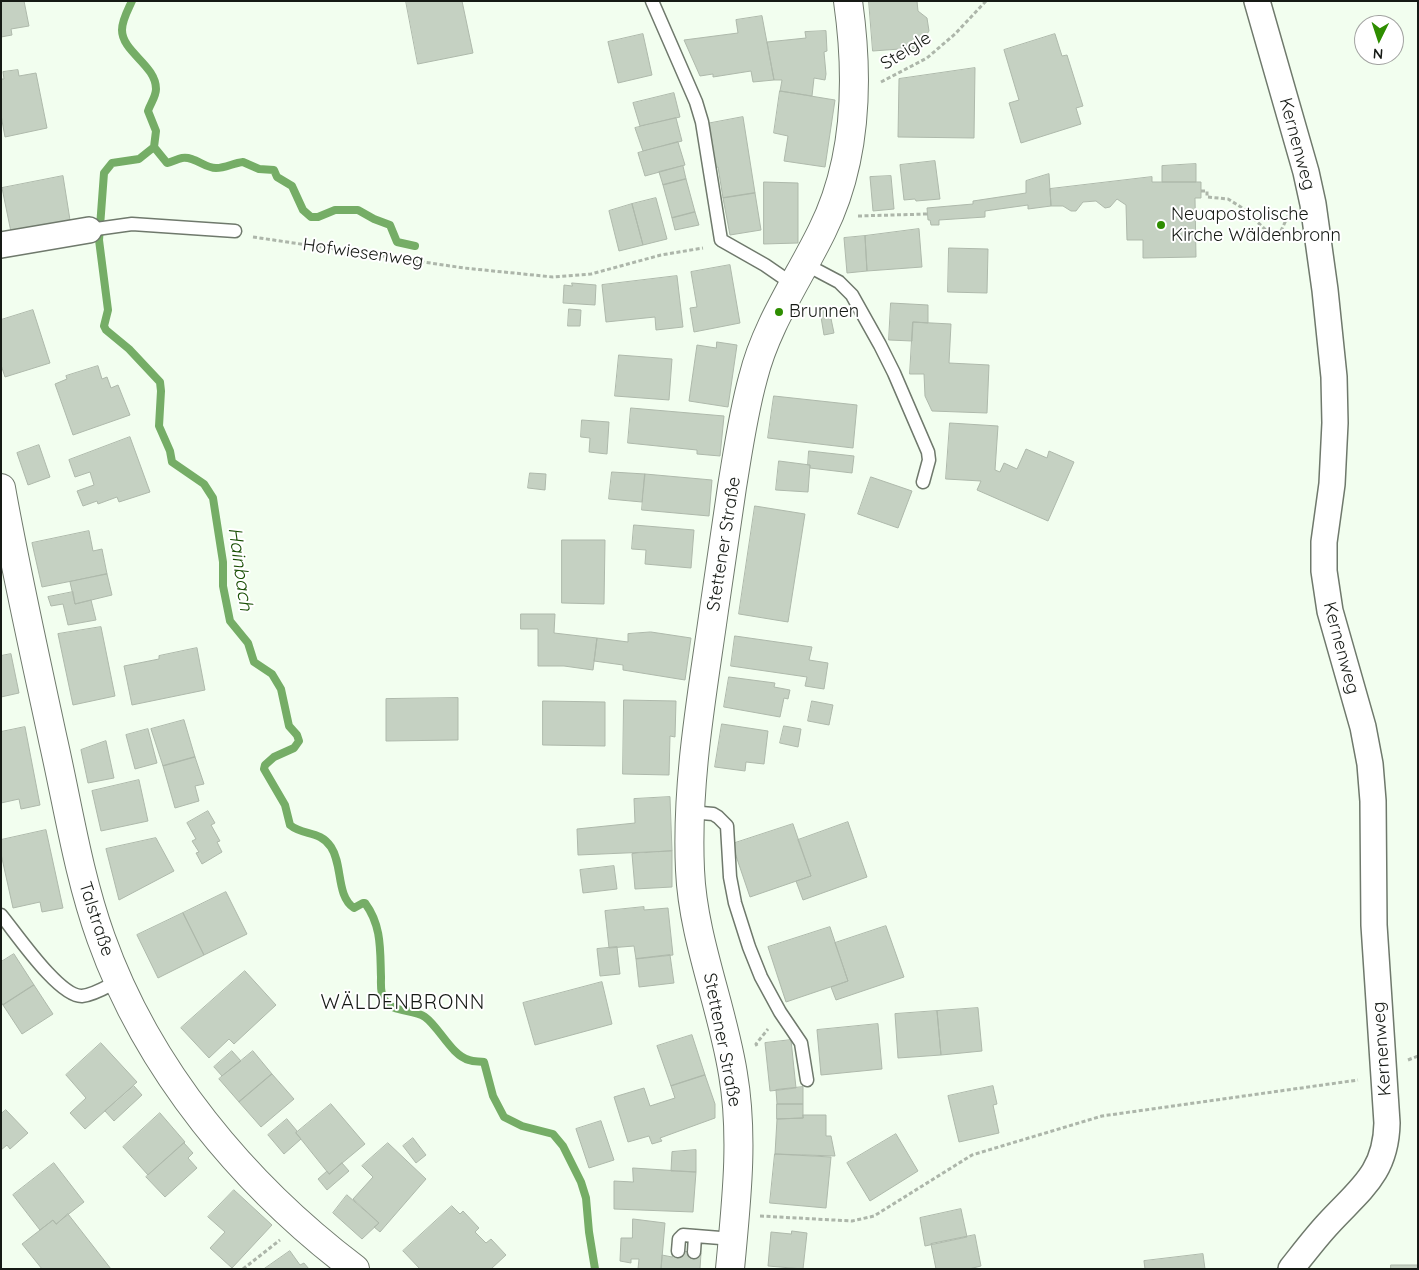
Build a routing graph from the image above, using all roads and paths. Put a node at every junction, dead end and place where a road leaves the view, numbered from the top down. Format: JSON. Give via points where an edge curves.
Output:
{"nodes":[{"id":1,"x":652,"y":1,"type":"edge"},
{"id":2,"x":848,"y":1,"type":"edge"},
{"id":3,"x":986,"y":1,"type":"edge"},
{"id":4,"x":1257,"y":1,"type":"edge"},
{"id":5,"x":853,"y":84,"type":"junction"},
{"id":6,"x":1201,"y":191,"type":"dead end"},
{"id":7,"x":1310,"y":191,"type":"junction"},
{"id":8,"x":831,"y":212,"type":"junction"},
{"id":9,"x":928,"y":214,"type":"dead end"},
{"id":10,"x":99,"y":228,"type":"joint"},
{"id":11,"x":235,"y":231,"type":"joint"},
{"id":12,"x":723,"y":242,"type":"junction"},
{"id":13,"x":1,"y":245,"type":"edge"},
{"id":14,"x":799,"y":274,"type":"junction"},
{"id":15,"x":923,"y":482,"type":"dead end"},
{"id":16,"x":1,"y":488,"type":"edge"},
{"id":17,"x":690,"y":812,"type":"junction"},
{"id":18,"x":1,"y":915,"type":"edge"},
{"id":19,"x":118,"y":981,"type":"junction"},
{"id":20,"x":780,"y":1012,"type":"junction"},
{"id":21,"x":757,"y":1051,"type":"dead end"},
{"id":22,"x":1384,"y":1076,"type":"junction"},
{"id":23,"x":807,"y":1080,"type":"dead end"},
{"id":24,"x":300,"y":1223,"type":"junction"},
{"id":25,"x":734,"y":1227,"type":"junction"},
{"id":26,"x":695,"y":1236,"type":"junction"},
{"id":27,"x":678,"y":1251,"type":"dead end"},
{"id":28,"x":694,"y":1252,"type":"dead end"},
{"id":29,"x":243,"y":1269,"type":"edge"},
{"id":30,"x":354,"y":1269,"type":"edge"},
{"id":31,"x":730,"y":1269,"type":"edge"},
{"id":32,"x":1290,"y":1269,"type":"edge"}],
"edges":[{"from":1,"to":12,"type":"lane","via":[[704,129]]},
{"from":2,"to":5,"type":"street","name":"Stettener Straße"},
{"from":3,"to":5,"type":"path","name":"Steigle","via":[[927,58],[878,84]]},
{"from":4,"to":7,"type":"street","name":"Kernenweg"},
{"from":5,"to":8,"type":"street","name":"Stettener Straße","via":[[848,156]]},
{"from":6,"to":7,"type":"path","via":[[1208,191],[1207,197],[1228,199],[1244,209],[1273,237],[1278,237],[1297,190]]},
{"from":7,"to":22,"type":"street","name":"Kernenweg","via":[[1325,290],[1335,400],[1335,444],[1324,542],[1324,578],[1370,764],[1374,925]]},
{"from":8,"to":9,"type":"path","via":[[857,216]]},
{"from":8,"to":14,"type":"street","name":"Stettener Straße"},
{"from":10,"to":11,"type":"lane","via":[[132,224]]},
{"from":10,"to":13,"type":"street"},
{"from":11,"to":12,"type":"path","name":"Hofwiesenweg","via":[[268,240],[553,277],[600,273],[661,255]]},
{"from":12,"to":14,"type":"lane","via":[[765,265]]},
{"from":14,"to":15,"type":"lane","via":[[831,277],[846,287],[859,307],[894,373],[928,452]]},
{"from":14,"to":17,"type":"street","name":"Stettener Straße","via":[[764,345],[747,402],[702,692]]},
{"from":16,"to":19,"type":"street","name":"Talstraße","via":[[83,879],[101,940]]},
{"from":17,"to":20,"type":"lane","via":[[713,814],[727,826],[735,904],[755,964]]},
{"from":17,"to":25,"type":"street","name":"Stettener Straße","via":[[693,897],[735,1089],[739,1149]]},
{"from":18,"to":19,"type":"lane","via":[[54,980],[70,993],[86,995]]},
{"from":19,"to":24,"type":"street","name":"Talstraße","via":[[171,1076],[202,1120],[246,1170]]},
{"from":20,"to":21,"type":"path","via":[[756,1044]]},
{"from":20,"to":23,"type":"lane","via":[[801,1044]]},
{"from":22,"to":25,"type":"path","via":[[1102,1116],[972,1155],[874,1216],[852,1221]]},
{"from":22,"to":32,"type":"street","name":"Kernenweg","via":[[1386,1134],[1383,1154],[1375,1171]]},
{"from":24,"to":29,"type":"path"},
{"from":24,"to":30,"type":"street","name":"Talstraße"},
{"from":25,"to":26,"type":"lane"},
{"from":25,"to":31,"type":"street","name":"Stettener Straße"},
{"from":26,"to":27,"type":"lane","via":[[680,1237]]},
{"from":26,"to":28,"type":"lane"}]}
